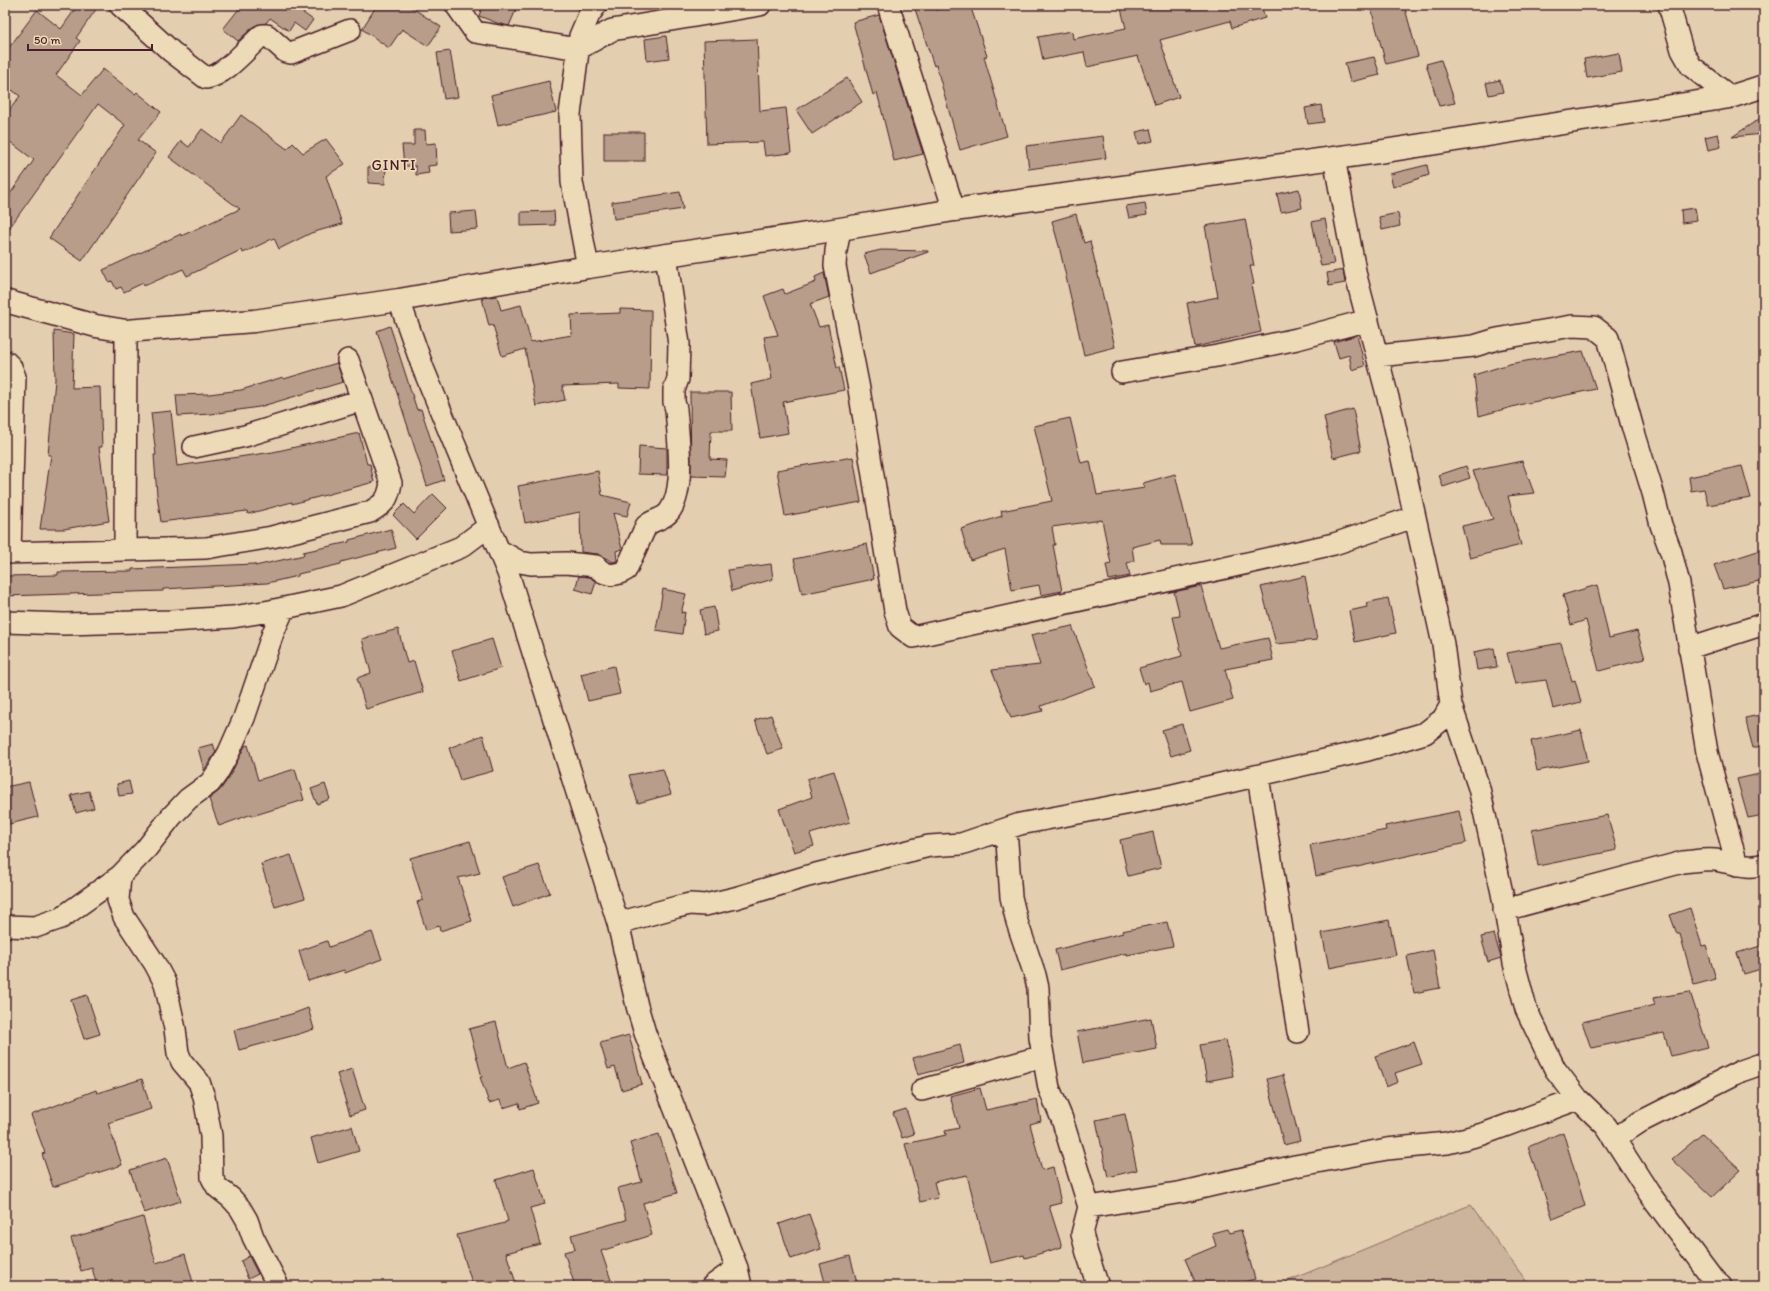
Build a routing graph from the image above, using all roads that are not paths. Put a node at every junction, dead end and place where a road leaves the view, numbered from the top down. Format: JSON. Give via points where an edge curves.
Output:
{"nodes":[{"id":1,"x":120,"y":5,"type":"edge"},
{"id":2,"x":456,"y":5,"type":"edge"},
{"id":3,"x":760,"y":5,"type":"edge"},
{"id":4,"x":888,"y":5,"type":"edge"},
{"id":5,"x":1670,"y":5,"type":"edge"},
{"id":6,"x":593,"y":10,"type":"edge"},
{"id":7,"x":350,"y":30,"type":"dead end"},
{"id":8,"x":612,"y":30,"type":"junction"},
{"id":9,"x":578,"y":49,"type":"junction"},
{"id":10,"x":1764,"y":86,"type":"edge"},
{"id":11,"x":1730,"y":96,"type":"junction"},
{"id":12,"x":1334,"y":158,"type":"junction"},
{"id":13,"x":954,"y":210,"type":"junction"},
{"id":14,"x":840,"y":229,"type":"junction"},
{"id":15,"x":666,"y":255,"type":"junction"},
{"id":16,"x":588,"y":268,"type":"junction"},
{"id":17,"x":399,"y":300,"type":"junction"},
{"id":18,"x":5,"y":301,"type":"edge"},
{"id":19,"x":1368,"y":320,"type":"junction"},
{"id":20,"x":126,"y":331,"type":"junction"},
{"id":21,"x":1377,"y":356,"type":"junction"},
{"id":22,"x":5,"y":360,"type":"edge"},
{"id":23,"x":348,"y":360,"type":"dead end"},
{"id":24,"x":1122,"y":372,"type":"dead end"},
{"id":25,"x":362,"y":400,"type":"junction"},
{"id":26,"x":194,"y":447,"type":"dead end"},
{"id":27,"x":9,"y":453,"type":"edge"},
{"id":28,"x":1414,"y":517,"type":"junction"},
{"id":29,"x":489,"y":526,"type":"junction"},
{"id":30,"x":125,"y":549,"type":"junction"},
{"id":31,"x":500,"y":551,"type":"junction"},
{"id":32,"x":8,"y":553,"type":"edge"},
{"id":33,"x":284,"y":608,"type":"junction"},
{"id":34,"x":5,"y":622,"type":"edge"},
{"id":35,"x":1764,"y":624,"type":"edge"},
{"id":36,"x":1689,"y":648,"type":"junction"},
{"id":37,"x":1451,"y":705,"type":"junction"},
{"id":38,"x":1258,"y":776,"type":"junction"},
{"id":39,"x":1006,"y":830,"type":"junction"},
{"id":40,"x":1764,"y":864,"type":"edge"},
{"id":41,"x":1737,"y":865,"type":"junction"},
{"id":42,"x":120,"y":876,"type":"junction"},
{"id":43,"x":1504,"y":910,"type":"junction"},
{"id":44,"x":618,"y":923,"type":"junction"},
{"id":45,"x":5,"y":926,"type":"edge"},
{"id":46,"x":1298,"y":1032,"type":"dead end"},
{"id":47,"x":1043,"y":1056,"type":"junction"},
{"id":48,"x":1764,"y":1063,"type":"edge"},
{"id":49,"x":922,"y":1090,"type":"dead end"},
{"id":50,"x":1578,"y":1099,"type":"junction"},
{"id":51,"x":1614,"y":1139,"type":"junction"},
{"id":52,"x":1089,"y":1207,"type":"junction"},
{"id":53,"x":739,"y":1277,"type":"edge"},
{"id":54,"x":278,"y":1286,"type":"edge"},
{"id":55,"x":712,"y":1286,"type":"edge"},
{"id":56,"x":1098,"y":1286,"type":"edge"},
{"id":57,"x":1721,"y":1286,"type":"edge"}],
"edges":[{"from":1,"to":7,"type":"street","via":[[172,52],[206,78],[215,75],[236,60],[262,35],[267,35],[286,52],[291,53]]},
{"from":2,"to":9,"type":"street","via":[[475,32]]},
{"from":3,"to":8,"type":"street"},
{"from":4,"to":13,"type":"street"},
{"from":5,"to":11,"type":"street","via":[[1682,50],[1691,66]]},
{"from":6,"to":8,"type":"street"},
{"from":6,"to":9,"type":"street","via":[[580,36]]},
{"from":8,"to":9,"type":"street"},
{"from":9,"to":16,"type":"street","via":[[570,114],[572,182]]},
{"from":10,"to":11,"type":"main road"},
{"from":11,"to":12,"type":"main road"},
{"from":12,"to":13,"type":"main road"},
{"from":12,"to":19,"type":"street","via":[[1356,276]]},
{"from":13,"to":14,"type":"main road"},
{"from":14,"to":15,"type":"main road"},
{"from":14,"to":28,"type":"street","via":[[835,266],[859,389],[894,606],[900,627],[913,637],[1334,544]]},
{"from":15,"to":16,"type":"main road"},
{"from":15,"to":31,"type":"street","via":[[679,344],[678,379],[674,390],[680,484],[676,500],[665,517],[650,521],[646,526],[626,570],[622,573],[606,575],[596,566],[581,564],[531,564],[520,562]]},
{"from":16,"to":17,"type":"main road"},
{"from":17,"to":20,"type":"main road","via":[[254,321]]},
{"from":17,"to":29,"type":"street","via":[[422,368]]},
{"from":18,"to":20,"type":"main road","via":[[96,326]]},
{"from":19,"to":21,"type":"street"},
{"from":19,"to":24,"type":"street","via":[[1297,339],[1217,356]]},
{"from":20,"to":30,"type":"street"},
{"from":21,"to":28,"type":"street"},
{"from":21,"to":36,"type":"street","via":[[1474,346],[1497,339],[1572,326],[1594,327],[1608,338],[1661,526],[1671,552]]},
{"from":22,"to":27,"type":"street","via":[[15,377]]},
{"from":23,"to":25,"type":"street"},
{"from":25,"to":26,"type":"street","via":[[245,436]]},
{"from":25,"to":30,"type":"street","via":[[391,483],[388,496],[382,505],[370,512],[272,537],[206,548]]},
{"from":27,"to":32,"type":"street"},
{"from":28,"to":37,"type":"street","via":[[1443,644]]},
{"from":29,"to":31,"type":"street"},
{"from":29,"to":33,"type":"street","via":[[461,547],[434,560],[341,596]]},
{"from":30,"to":32,"type":"street"},
{"from":31,"to":44,"type":"street"},
{"from":33,"to":34,"type":"street","via":[[233,617],[170,621],[64,624]]},
{"from":33,"to":42,"type":"street","via":[[244,718],[218,772],[210,783],[188,799],[171,817],[146,849]]},
{"from":35,"to":36,"type":"street"},
{"from":36,"to":41,"type":"street","via":[[1707,752]]},
{"from":37,"to":38,"type":"street","via":[[1443,719],[1424,733],[1368,750]]},
{"from":37,"to":43,"type":"street","via":[[1479,788]]},
{"from":38,"to":39,"type":"street","via":[[1165,797],[1020,824]]},
{"from":38,"to":46,"type":"street"},
{"from":39,"to":44,"type":"street","via":[[961,844],[929,846],[808,876],[735,898],[705,905],[690,904]]},
{"from":39,"to":47,"type":"street","via":[[1011,896],[1035,975]]},
{"from":40,"to":41,"type":"street","via":[[1750,867]]},
{"from":41,"to":43,"type":"street","via":[[1714,860],[1683,862]]},
{"from":42,"to":45,"type":"street","via":[[61,918],[35,927]]},
{"from":42,"to":54,"type":"street","via":[[118,900],[124,917],[165,984],[178,1053],[182,1062],[199,1082],[204,1097],[211,1136],[212,1178],[217,1187],[240,1208]]},
{"from":43,"to":50,"type":"street","via":[[1526,1009],[1555,1069]]},
{"from":44,"to":53,"type":"street","via":[[645,1033]]},
{"from":47,"to":49,"type":"street"},
{"from":47,"to":52,"type":"street","via":[[1049,1088],[1062,1119]]},
{"from":48,"to":51,"type":"street","via":[[1741,1071],[1640,1122]]},
{"from":50,"to":51,"type":"street","via":[[1606,1126]]},
{"from":50,"to":52,"type":"street","via":[[1483,1134],[1447,1143],[1387,1149],[1295,1166],[1183,1192]]},
{"from":51,"to":57,"type":"street","via":[[1649,1193]]},
{"from":52,"to":56,"type":"street","via":[[1082,1234]]},
{"from":53,"to":55,"type":"street"}]}
